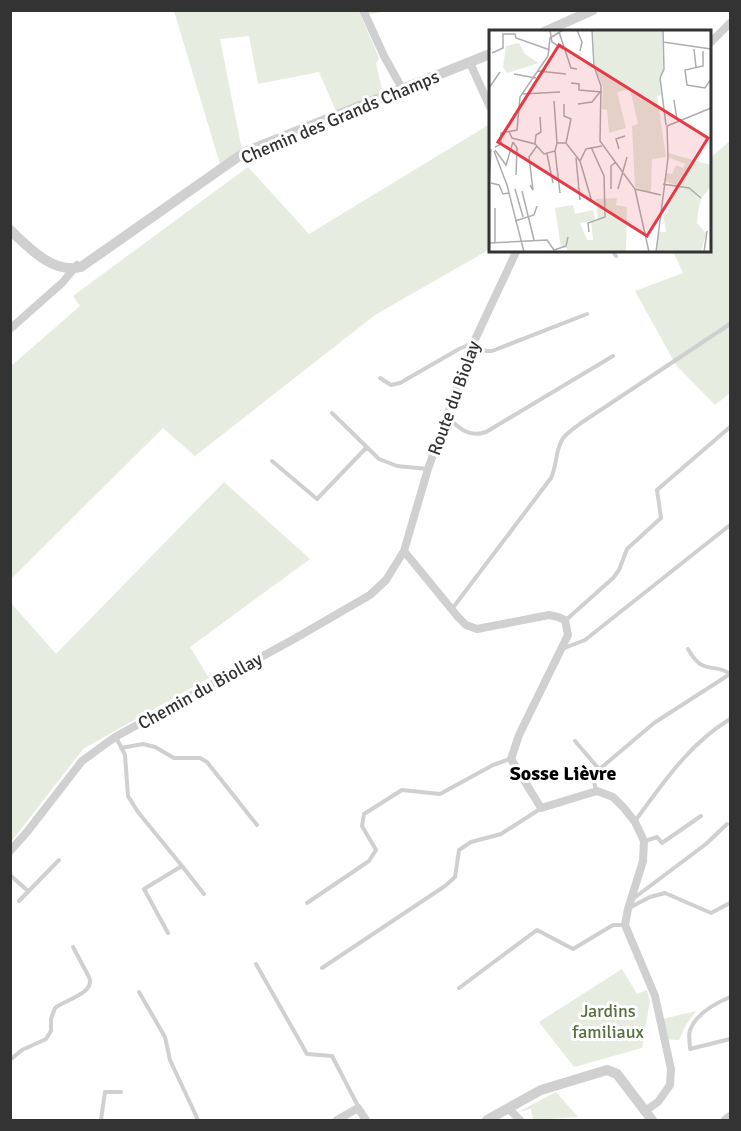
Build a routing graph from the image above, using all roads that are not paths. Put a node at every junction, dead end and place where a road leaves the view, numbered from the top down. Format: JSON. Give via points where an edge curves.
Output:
{"nodes":[{"id":1,"x":363,"y":10,"type":"edge"},
{"id":2,"x":591,"y":12,"type":"edge"},
{"id":3,"x":730,"y":23,"type":"edge"},
{"id":4,"x":549,"y":30,"type":"edge"},
{"id":5,"x":711,"y":42,"type":"edge"},
{"id":6,"x":489,"y":54,"type":"edge"},
{"id":7,"x":470,"y":63,"type":"junction"},
{"id":8,"x":403,"y":90,"type":"junction"},
{"id":9,"x":489,"y":105,"type":"edge"},
{"id":10,"x":11,"y":231,"type":"edge"},
{"id":11,"x":516,"y":252,"type":"edge"},
{"id":12,"x":613,"y":252,"type":"edge"},
{"id":13,"x":616,"y":256,"type":"dead end"},
{"id":14,"x":74,"y":267,"type":"junction"},
{"id":15,"x":588,"y":314,"type":"dead end"},
{"id":16,"x":730,"y":324,"type":"edge"},
{"id":17,"x":10,"y":329,"type":"edge"},
{"id":18,"x":473,"y":344,"type":"junction"},
{"id":19,"x":613,"y":356,"type":"dead end"},
{"id":20,"x":380,"y":378,"type":"dead end"},
{"id":21,"x":332,"y":413,"type":"dead end"},
{"id":22,"x":447,"y":416,"type":"junction"},
{"id":23,"x":730,"y":427,"type":"edge"},
{"id":24,"x":367,"y":447,"type":"junction"},
{"id":25,"x":272,"y":461,"type":"dead end"},
{"id":26,"x":428,"y":469,"type":"junction"},
{"id":27,"x":730,"y":525,"type":"edge"},
{"id":28,"x":405,"y":551,"type":"junction"},
{"id":29,"x":452,"y":610,"type":"junction"},
{"id":30,"x":565,"y":620,"type":"junction"},
{"id":31,"x":561,"y":650,"type":"junction"},
{"id":32,"x":688,"y":650,"type":"dead end"},
{"id":33,"x":730,"y":674,"type":"edge"},
{"id":34,"x":730,"y":719,"type":"edge"},
{"id":35,"x":115,"y":737,"type":"junction"},
{"id":36,"x":575,"y":741,"type":"dead end"},
{"id":37,"x":121,"y":748,"type":"junction"},
{"id":38,"x":511,"y":759,"type":"junction"},
{"id":39,"x":599,"y":769,"type":"junction"},
{"id":40,"x":597,"y":790,"type":"junction"},
{"id":41,"x":540,"y":808,"type":"junction"},
{"id":42,"x":701,"y":816,"type":"dead end"},
{"id":43,"x":634,"y":822,"type":"junction"},
{"id":44,"x":727,"y":824,"type":"dead end"},
{"id":45,"x":256,"y":825,"type":"dead end"},
{"id":46,"x":644,"y":841,"type":"junction"},
{"id":47,"x":10,"y":850,"type":"edge"},
{"id":48,"x":59,"y":860,"type":"dead end"},
{"id":49,"x":182,"y":866,"type":"junction"},
{"id":50,"x":10,"y":875,"type":"edge"},
{"id":51,"x":28,"y":891,"type":"junction"},
{"id":52,"x":204,"y":894,"type":"dead end"},
{"id":53,"x":19,"y":900,"type":"dead end"},
{"id":54,"x":307,"y":903,"type":"dead end"},
{"id":55,"x":730,"y":903,"type":"edge"},
{"id":56,"x":629,"y":904,"type":"junction"},
{"id":57,"x":626,"y":926,"type":"junction"},
{"id":58,"x":168,"y":933,"type":"dead end"},
{"id":59,"x":73,"y":947,"type":"dead end"},
{"id":60,"x":256,"y":964,"type":"dead end"},
{"id":61,"x":322,"y":968,"type":"dead end"},
{"id":62,"x":459,"y":988,"type":"dead end"},
{"id":63,"x":139,"y":992,"type":"dead end"},
{"id":64,"x":730,"y":997,"type":"edge"},
{"id":65,"x":730,"y":1039,"type":"edge"},
{"id":66,"x":10,"y":1060,"type":"edge"},
{"id":67,"x":121,"y":1092,"type":"dead end"},
{"id":68,"x":358,"y":1108,"type":"junction"},
{"id":69,"x":508,"y":1108,"type":"junction"},
{"id":70,"x":645,"y":1111,"type":"junction"},
{"id":71,"x":730,"y":1117,"type":"edge"},
{"id":72,"x":101,"y":1120,"type":"edge"},
{"id":73,"x":198,"y":1120,"type":"edge"},
{"id":74,"x":337,"y":1120,"type":"edge"},
{"id":75,"x":366,"y":1120,"type":"edge"},
{"id":76,"x":488,"y":1120,"type":"edge"},
{"id":77,"x":520,"y":1120,"type":"edge"},
{"id":78,"x":652,"y":1120,"type":"edge"},
{"id":79,"x":726,"y":1120,"type":"edge"}],
"edges":[{"from":1,"to":8,"type":"street"},
{"from":2,"to":4,"type":"street"},
{"from":3,"to":5,"type":"street"},
{"from":6,"to":7,"type":"street","name":"Chemin des Grands Champs"},
{"from":7,"to":8,"type":"street","name":"Chemin des Grands Champs"},
{"from":7,"to":9,"type":"street"},
{"from":8,"to":14,"type":"street","name":"Chemin des Grands Champs","via":[[245,152],[90,263]]},
{"from":10,"to":14,"type":"street","via":[[38,255]]},
{"from":11,"to":18,"type":"street","name":"Route du Biolay"},
{"from":12,"to":13,"type":"lane"},
{"from":14,"to":17,"type":"street","via":[[62,283]]},
{"from":15,"to":18,"type":"lane","via":[[492,351]]},
{"from":16,"to":29,"type":"lane","via":[[562,438],[551,478]]},
{"from":18,"to":20,"type":"lane","via":[[400,383],[391,385]]},
{"from":18,"to":22,"type":"street","name":"Route du Biolay"},
{"from":19,"to":22,"type":"lane","via":[[486,432],[466,432]]},
{"from":21,"to":24,"type":"lane"},
{"from":22,"to":26,"type":"street","name":"Route du Biolay"},
{"from":23,"to":30,"type":"lane","via":[[657,490],[661,518],[627,549],[614,578]]},
{"from":24,"to":25,"type":"lane","via":[[317,499]]},
{"from":24,"to":26,"type":"lane","via":[[379,459],[397,466]]},
{"from":26,"to":28,"type":"street","name":"Route du Biolay"},
{"from":27,"to":31,"type":"lane","via":[[585,640]]},
{"from":28,"to":29,"type":"street"},
{"from":28,"to":35,"type":"street","name":"Chemin du Biollay","via":[[387,579],[370,595]]},
{"from":29,"to":30,"type":"street","via":[[477,629],[549,615]]},
{"from":30,"to":31,"type":"street","via":[[567,635]]},
{"from":31,"to":38,"type":"street"},
{"from":32,"to":33,"type":"lane","via":[[703,666]]},
{"from":33,"to":39,"type":"lane","via":[[654,723]]},
{"from":34,"to":43,"type":"lane","via":[[699,741]]},
{"from":35,"to":37,"type":"lane"},
{"from":35,"to":47,"type":"street","name":"Chemin du Biollay","via":[[82,761]]},
{"from":36,"to":39,"type":"lane"},
{"from":37,"to":45,"type":"lane","via":[[142,744],[174,758],[200,758]]},
{"from":37,"to":49,"type":"lane","via":[[128,796]]},
{"from":38,"to":41,"type":"street"},
{"from":38,"to":54,"type":"lane","via":[[440,794],[402,790],[364,814],[363,826],[375,850],[369,861]]},
{"from":39,"to":40,"type":"lane","via":[[593,778]]},
{"from":40,"to":41,"type":"street"},
{"from":40,"to":43,"type":"street","via":[[613,796]]},
{"from":41,"to":61,"type":"lane","via":[[501,834],[471,842],[459,850],[455,877],[445,886]]},
{"from":42,"to":46,"type":"lane","via":[[662,843],[657,837]]},
{"from":43,"to":46,"type":"street"},
{"from":44,"to":56,"type":"lane"},
{"from":46,"to":56,"type":"street","via":[[644,861]]},
{"from":48,"to":51,"type":"lane"},
{"from":49,"to":52,"type":"lane"},
{"from":49,"to":58,"type":"lane","via":[[144,889]]},
{"from":50,"to":51,"type":"lane"},
{"from":51,"to":53,"type":"lane"},
{"from":55,"to":56,"type":"lane","via":[[711,913],[665,893]]},
{"from":56,"to":57,"type":"street"},
{"from":57,"to":62,"type":"lane","via":[[613,925],[573,950],[537,930]]},
{"from":57,"to":70,"type":"street","via":[[658,1008],[671,1069],[670,1085],[658,1102]]},
{"from":59,"to":66,"type":"lane","via":[[90,986],[55,1008],[46,1039]]},
{"from":60,"to":68,"type":"lane","via":[[307,1054],[332,1056]]},
{"from":63,"to":73,"type":"lane","via":[[165,1037],[170,1060]]},
{"from":64,"to":65,"type":"lane","via":[[697,1020],[690,1031],[690,1049]]},
{"from":67,"to":72,"type":"lane","via":[[105,1092]]},
{"from":68,"to":74,"type":"street"},
{"from":68,"to":75,"type":"street"},
{"from":69,"to":70,"type":"street","via":[[541,1090],[607,1070],[617,1074]]},
{"from":69,"to":76,"type":"street"},
{"from":69,"to":77,"type":"street"},
{"from":70,"to":78,"type":"street"},
{"from":71,"to":79,"type":"street"}]}
